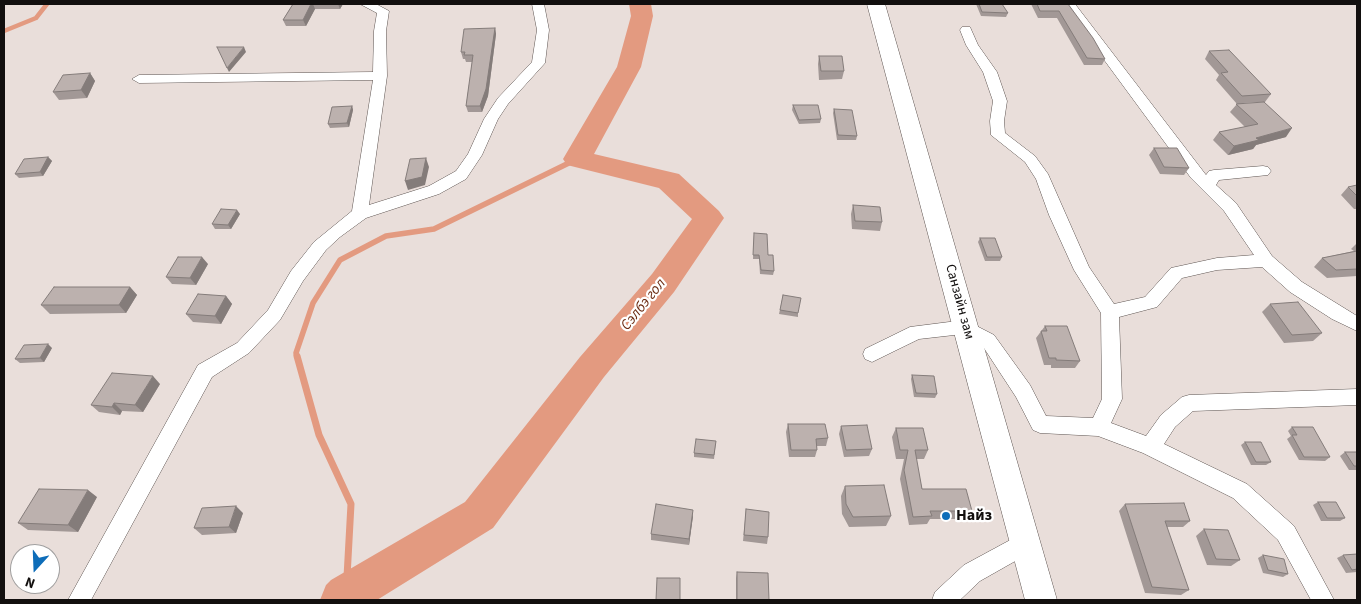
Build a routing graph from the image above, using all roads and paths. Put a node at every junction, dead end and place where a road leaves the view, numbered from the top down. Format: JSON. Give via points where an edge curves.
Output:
{"nodes":[{"id":1,"x":366,"y":4,"type":"edge"},
{"id":2,"x":538,"y":4,"type":"edge"},
{"id":3,"x":876,"y":4,"type":"edge"},
{"id":4,"x":1070,"y":4,"type":"edge"},
{"id":5,"x":383,"y":7,"type":"edge"},
{"id":6,"x":966,"y":30,"type":"dead end"},
{"id":7,"x":380,"y":76,"type":"junction"},
{"id":8,"x":139,"y":80,"type":"dead end"},
{"id":9,"x":1263,"y":171,"type":"dead end"},
{"id":10,"x":1208,"y":186,"type":"junction"},
{"id":11,"x":360,"y":214,"type":"junction"},
{"id":12,"x":1266,"y":260,"type":"junction"},
{"id":13,"x":1110,"y":312,"type":"junction"},
{"id":14,"x":1357,"y":324,"type":"edge"},
{"id":15,"x":965,"y":326,"type":"junction"},
{"id":16,"x":872,"y":354,"type":"dead end"},
{"id":17,"x":1357,"y":397,"type":"edge"},
{"id":18,"x":1099,"y":427,"type":"junction"},
{"id":19,"x":1150,"y":447,"type":"junction"},
{"id":20,"x":1025,"y":543,"type":"junction"},
{"id":21,"x":80,"y":600,"type":"edge"},
{"id":22,"x":943,"y":600,"type":"edge"},
{"id":23,"x":1041,"y":600,"type":"edge"},
{"id":24,"x":1324,"y":600,"type":"edge"}],
"edges":[{"from":1,"to":5,"type":"street"},
{"from":2,"to":11,"type":"street","via":[[543,30],[538,63],[499,107],[461,175],[434,190]]},
{"from":3,"to":15,"type":"main road","name":"Санзайн зам"},
{"from":4,"to":10,"type":"street"},
{"from":5,"to":7,"type":"street"},
{"from":6,"to":13,"type":"street","via":[[990,72],[1000,101],[998,135],[1030,159],[1043,178],[1082,270]]},
{"from":7,"to":8,"type":"street"},
{"from":7,"to":11,"type":"street"},
{"from":9,"to":10,"type":"street","via":[[1214,174]]},
{"from":10,"to":12,"type":"street","via":[[1230,207]]},
{"from":11,"to":21,"type":"street","via":[[320,246],[274,315],[243,348],[205,372]]},
{"from":12,"to":13,"type":"street","via":[[1217,264],[1177,273],[1151,302]]},
{"from":12,"to":14,"type":"street","via":[[1296,287]]},
{"from":13,"to":18,"type":"street","via":[[1112,399]]},
{"from":15,"to":16,"type":"street","via":[[916,332]]},
{"from":15,"to":18,"type":"street","via":[[988,340],[1023,391],[1040,424]]},
{"from":15,"to":20,"type":"main road","name":"Санзайн зам"},
{"from":17,"to":19,"type":"street","via":[[1189,402],[1168,421]]},
{"from":18,"to":19,"type":"street"},
{"from":19,"to":24,"type":"street","via":[[1240,490],[1286,533]]},
{"from":20,"to":22,"type":"street","via":[[972,573]]},
{"from":20,"to":23,"type":"main road","name":"Санзайн зам"}]}
